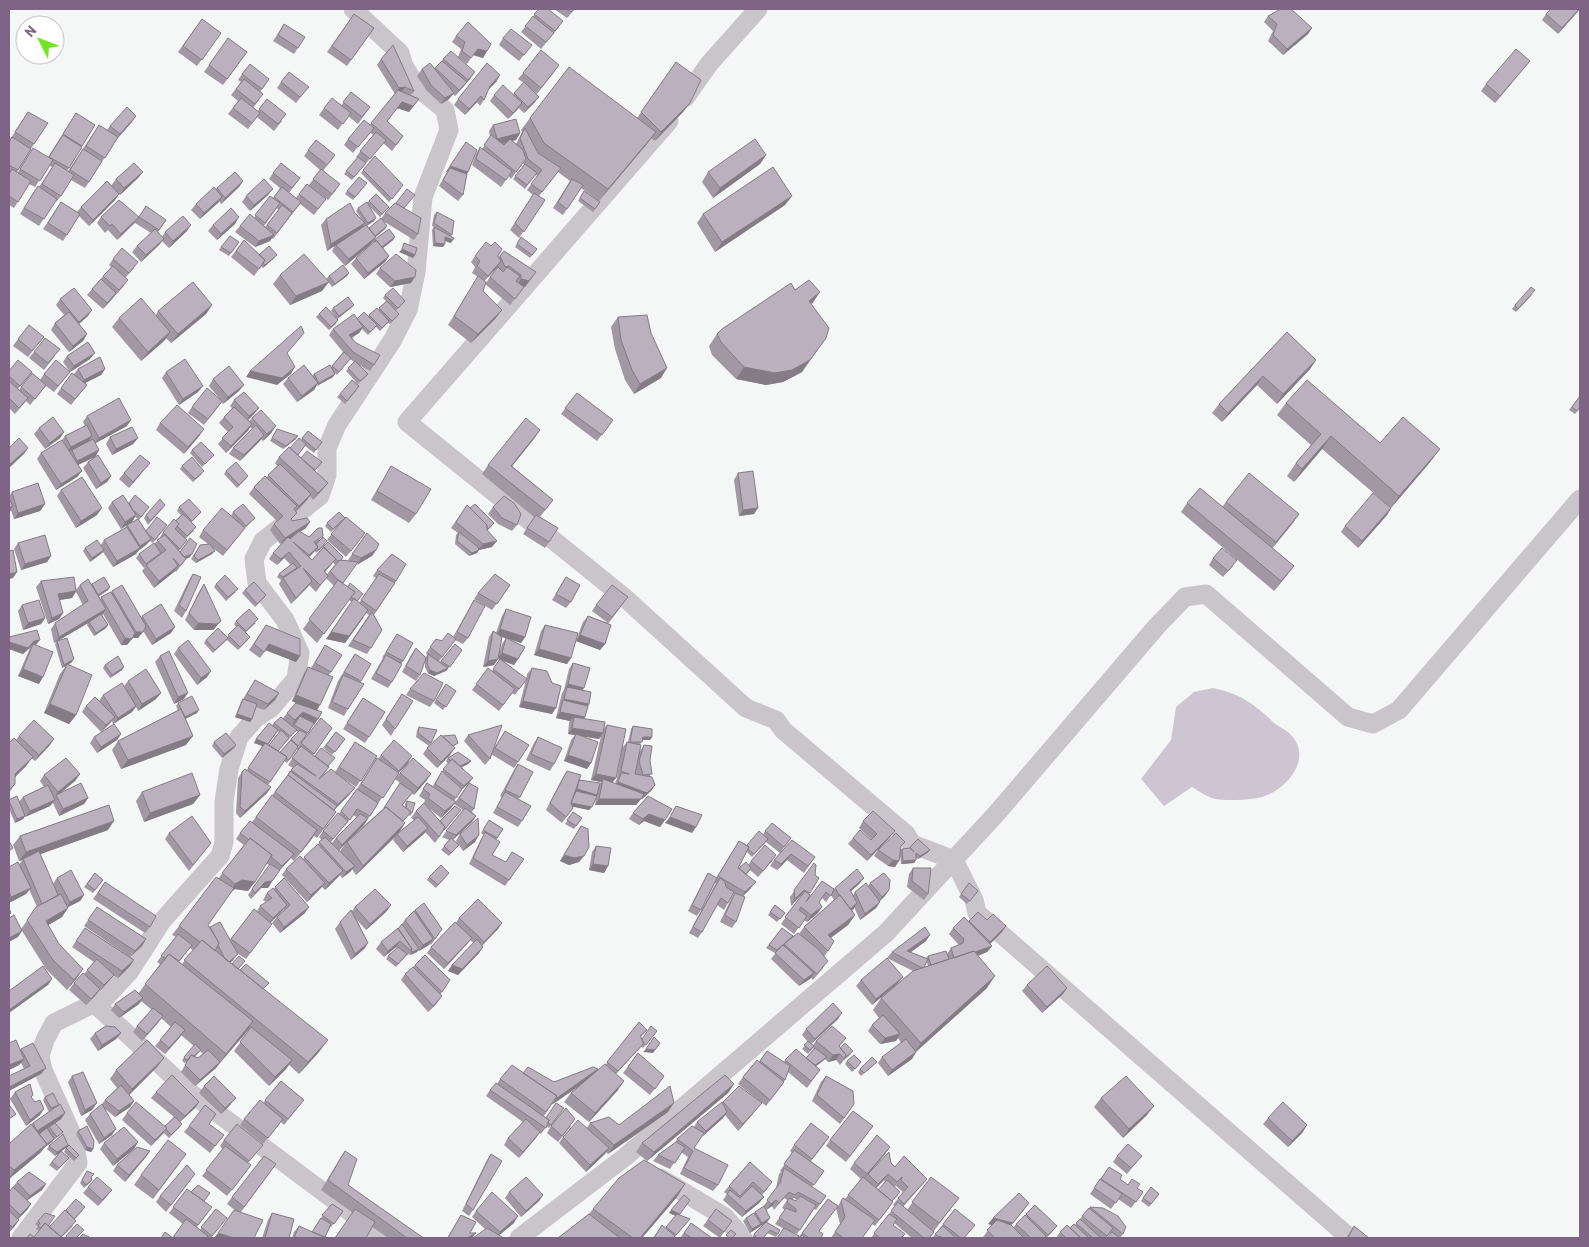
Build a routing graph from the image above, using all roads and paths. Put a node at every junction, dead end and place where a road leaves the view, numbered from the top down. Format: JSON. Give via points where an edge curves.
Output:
{"nodes":[{"id":1,"x":354,"y":9,"type":"edge"},
{"id":2,"x":758,"y":9,"type":"edge"},
{"id":3,"x":1580,"y":500,"type":"edge"},
{"id":4,"x":954,"y":860,"type":"junction"},
{"id":5,"x":94,"y":1002,"type":"junction"},
{"id":6,"x":625,"y":1157,"type":"junction"},
{"id":7,"x":21,"y":1238,"type":"edge"},
{"id":8,"x":385,"y":1238,"type":"edge"},
{"id":9,"x":519,"y":1238,"type":"edge"},
{"id":10,"x":743,"y":1238,"type":"edge"},
{"id":11,"x":1350,"y":1238,"type":"edge"}],
"edges":[{"from":1,"to":5,"type":"street","via":[[400,53],[416,86],[445,110],[450,130],[423,197],[416,272],[408,310],[392,341],[337,425],[327,448],[327,475],[320,496],[263,541],[254,559],[257,583],[285,620],[300,653],[296,679],[272,708],[256,718],[239,737],[229,769],[224,802],[224,842],[220,856],[162,921],[130,971],[105,998]]},
{"from":2,"to":4,"type":"street","via":[[709,64],[669,120],[407,422],[625,598],[746,708],[776,720],[783,730],[906,834],[912,844]]},
{"from":3,"to":4,"type":"street","via":[[1399,710],[1373,724],[1348,717],[1206,594],[1185,598]]},
{"from":4,"to":6,"type":"street","via":[[886,933]]},
{"from":4,"to":11,"type":"street","via":[[977,913]]},
{"from":5,"to":7,"type":"street","via":[[54,1023],[40,1056],[43,1070],[74,1139],[78,1163]]},
{"from":5,"to":8,"type":"street","via":[[192,1094]]},
{"from":6,"to":9,"type":"street"},
{"from":6,"to":10,"type":"street","via":[[725,1217]]}]}
